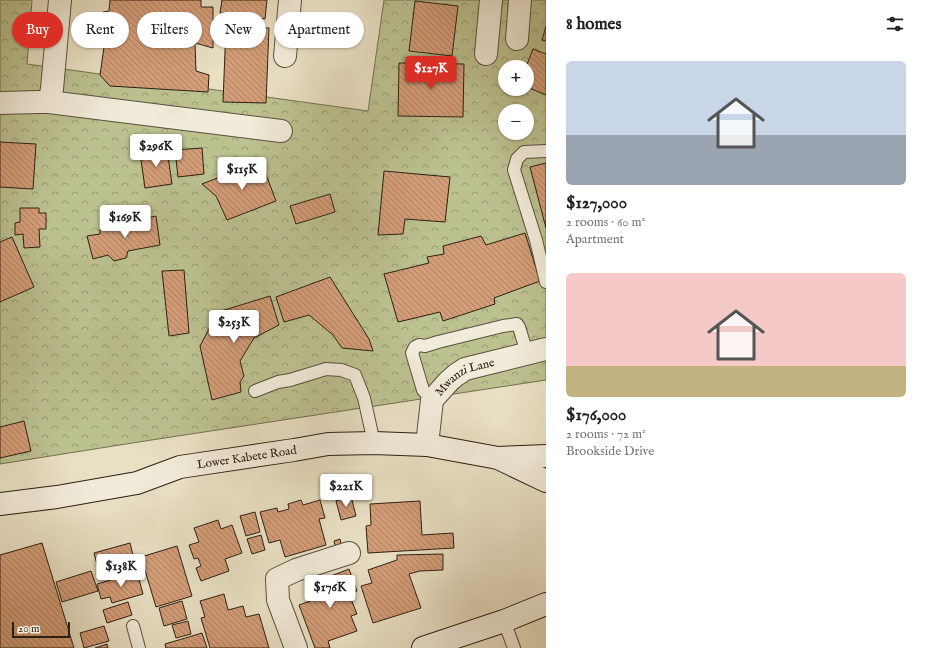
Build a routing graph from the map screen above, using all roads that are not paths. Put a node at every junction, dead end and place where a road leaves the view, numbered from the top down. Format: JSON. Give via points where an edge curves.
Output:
{"nodes":[{"id":1,"x":60,"y":0,"type":"edge"},
{"id":2,"x":290,"y":0,"type":"edge"},
{"id":3,"x":491,"y":0,"type":"edge"},
{"id":4,"x":520,"y":0,"type":"edge"},
{"id":5,"x":517,"y":39,"type":"dead end"},
{"id":6,"x":486,"y":54,"type":"dead end"},
{"id":7,"x":286,"y":56,"type":"dead end"},
{"id":8,"x":49,"y":102,"type":"junction"},
{"id":9,"x":0,"y":104,"type":"edge"},
{"id":10,"x":281,"y":131,"type":"dead end"},
{"id":11,"x":546,"y":151,"type":"edge"},
{"id":12,"x":546,"y":282,"type":"edge"},
{"id":13,"x":537,"y":351,"type":"edge"},
{"id":14,"x":255,"y":391,"type":"dead end"},
{"id":15,"x":432,"y":400,"type":"junction"},
{"id":16,"x":374,"y":443,"type":"junction"},
{"id":17,"x":427,"y":445,"type":"junction"},
{"id":18,"x":546,"y":456,"type":"edge"},
{"id":19,"x":498,"y":458,"type":"junction"},
{"id":20,"x":546,"y":481,"type":"edge"},
{"id":21,"x":0,"y":504,"type":"edge"},
{"id":22,"x":349,"y":553,"type":"dead end"},
{"id":23,"x":546,"y":604,"type":"edge"},
{"id":24,"x":504,"y":621,"type":"junction"},
{"id":25,"x":133,"y":626,"type":"dead end"},
{"id":26,"x":139,"y":648,"type":"edge"},
{"id":27,"x":296,"y":648,"type":"edge"},
{"id":28,"x":423,"y":648,"type":"edge"},
{"id":29,"x":514,"y":648,"type":"edge"}],
"edges":[{"from":1,"to":8,"type":"street"},
{"from":2,"to":7,"type":"street"},
{"from":3,"to":6,"type":"street"},
{"from":4,"to":5,"type":"street"},
{"from":8,"to":9,"type":"street"},
{"from":8,"to":10,"type":"street"},
{"from":11,"to":12,"type":"lane","via":[[524,152],[517,159],[514,170]]},
{"from":13,"to":15,"type":"street","name":"Mwanzi Lane","via":[[465,369],[449,381]]},
{"from":13,"to":15,"type":"lane","via":[[517,324],[425,346],[419,345],[412,353],[423,390]]},
{"from":14,"to":16,"type":"lane","via":[[326,369],[341,370],[355,375],[364,398]]},
{"from":15,"to":17,"type":"street","name":"Mwanzi Lane"},
{"from":16,"to":17,"type":"street","name":"Lower Kabete Road"},
{"from":16,"to":21,"type":"street","name":"Lower Kabete Road","via":[[328,444],[180,467],[137,483]]},
{"from":17,"to":19,"type":"street","name":"Lower Kabete Road"},
{"from":18,"to":19,"type":"street","name":"Lower Kabete Road"},
{"from":19,"to":20,"type":"street","name":"Lower Kabete Road"},
{"from":22,"to":27,"type":"street","via":[[296,570],[277,580],[278,600]]},
{"from":23,"to":24,"type":"street"},
{"from":24,"to":28,"type":"street"},
{"from":24,"to":29,"type":"lane"},
{"from":25,"to":26,"type":"lane"}]}
